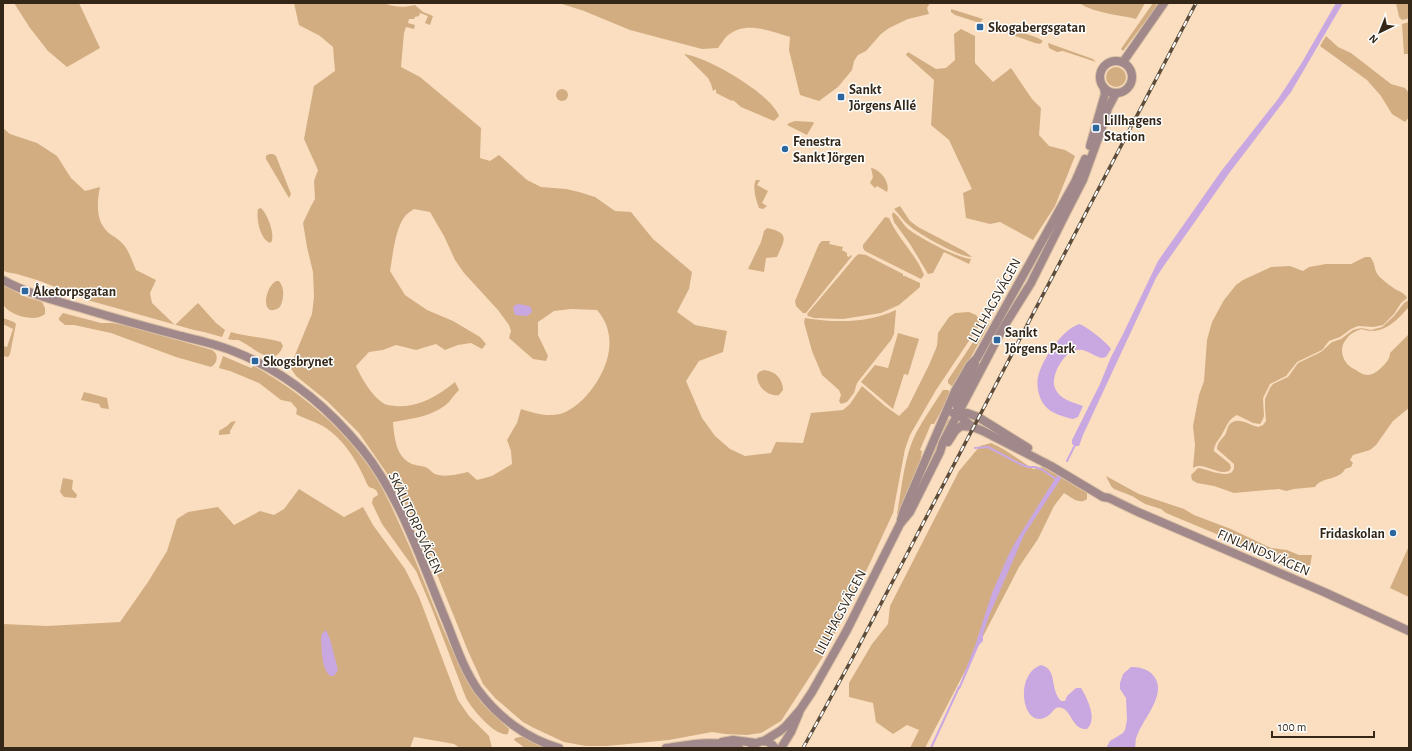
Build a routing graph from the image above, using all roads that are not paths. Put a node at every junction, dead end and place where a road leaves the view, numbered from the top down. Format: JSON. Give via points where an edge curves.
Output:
{"nodes":[{"id":1,"x":1164,"y":3,"type":"edge"},
{"id":2,"x":1123,"y":62,"type":"junction"},
{"id":3,"x":1104,"y":88,"type":"junction"},
{"id":4,"x":1116,"y":93,"type":"junction"},
{"id":5,"x":3,"y":280,"type":"edge"},
{"id":6,"x":977,"y":358,"type":"junction"},
{"id":7,"x":966,"y":398,"type":"junction"},
{"id":8,"x":958,"y":413,"type":"junction"},
{"id":9,"x":944,"y":414,"type":"junction"},
{"id":10,"x":978,"y":417,"type":"junction"},
{"id":11,"x":973,"y":427,"type":"junction"},
{"id":12,"x":940,"y":452,"type":"junction"},
{"id":13,"x":1109,"y":498,"type":"junction"},
{"id":14,"x":900,"y":524,"type":"junction"},
{"id":15,"x":1409,"y":631,"type":"edge"},
{"id":16,"x":800,"y":710,"type":"junction"},
{"id":17,"x":720,"y":743,"type":"junction"},
{"id":18,"x":757,"y":744,"type":"edge"},
{"id":19,"x":559,"y":748,"type":"edge"},
{"id":20,"x":666,"y":748,"type":"edge"},
{"id":21,"x":739,"y":748,"type":"edge"},
{"id":22,"x":775,"y":748,"type":"edge"},
{"id":23,"x":781,"y":748,"type":"edge"}],
"edges":[{"from":1,"to":2,"type":"street"},
{"from":2,"to":3,"type":"street","name":"LILLHAGSVÄGEN","via":[[1112,61],[1104,66],[1100,77]]},
{"from":2,"to":4,"type":"street","name":"LILLHAGSVÄGEN","via":[[1130,68],[1132,80],[1126,90]]},
{"from":3,"to":4,"type":"street"},
{"from":3,"to":6,"type":"street","name":"LILLHAGSVÄGEN","via":[[1104,99],[1090,146],[1075,182]]},
{"from":4,"to":7,"type":"street","name":"LILLHAGSVÄGEN","via":[[1108,108],[1083,180],[1031,283],[1003,328]]},
{"from":5,"to":19,"type":"street","name":"SKÄLLTORPSVÄGEN","via":[[25,291],[70,305],[234,351],[260,363],[312,397],[352,436],[382,478],[404,519],[461,658],[477,689],[493,707],[525,733]]},
{"from":6,"to":8,"type":"street","via":[[957,402]]},
{"from":6,"to":9,"type":"street","name":"LILLHAGSVÄGEN","via":[[958,385]]},
{"from":7,"to":8,"type":"street","name":"LILLHAGSVÄGEN"},
{"from":7,"to":10,"type":"street","name":"FINLANDSVÄGEN","via":[[968,406]]},
{"from":8,"to":9,"type":"street","name":"FINLANDSVÄGEN"},
{"from":8,"to":10,"type":"street","name":"FINLANDSVÄGEN"},
{"from":8,"to":11,"type":"street","name":"FINLANDSVÄGEN"},
{"from":8,"to":12,"type":"street","name":"LILLHAGSVÄGEN","via":[[942,442]]},
{"from":9,"to":14,"type":"street","name":"LILLHAGSVÄGEN"},
{"from":10,"to":13,"type":"street","name":"FINLANDSVÄGEN","via":[[1081,478]]},
{"from":11,"to":12,"type":"street","via":[[958,428]]},
{"from":11,"to":13,"type":"street","name":"FINLANDSVÄGEN","via":[[1018,448],[1103,497]]},
{"from":12,"to":14,"type":"street","name":"LILLHAGSVÄGEN","via":[[910,512]]},
{"from":13,"to":15,"type":"street","name":"FINLANDSVÄGEN"},
{"from":14,"to":16,"type":"street","name":"LILLHAGSVÄGEN","via":[[847,630]]},
{"from":16,"to":18,"type":"street","name":"LILLHAGSVÄGEN","via":[[780,731]]},
{"from":16,"to":23,"type":"street","name":"LILLHAGSVÄGEN"},
{"from":17,"to":18,"type":"street","via":[[734,740]]},
{"from":17,"to":20,"type":"street"},
{"from":17,"to":21,"type":"street"},
{"from":18,"to":22,"type":"street","via":[[771,743]]}]}
